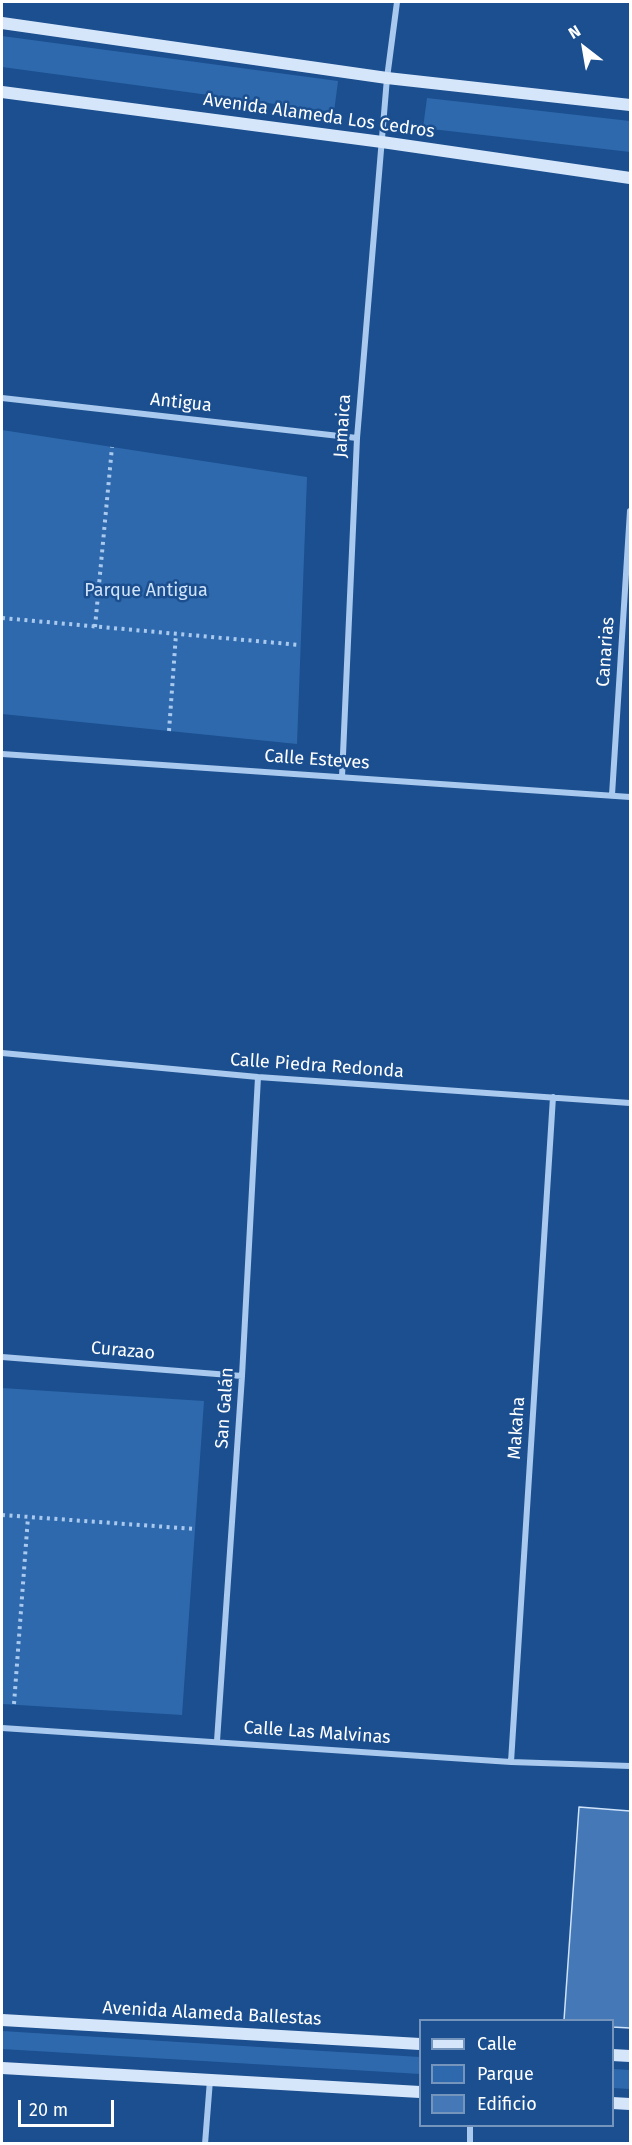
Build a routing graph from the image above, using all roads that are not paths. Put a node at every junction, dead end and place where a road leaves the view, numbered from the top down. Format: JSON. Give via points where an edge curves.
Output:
{"nodes":[{"id":1,"x":397,"y":2,"type":"edge"},
{"id":2,"x":2,"y":23,"type":"edge"},
{"id":3,"x":387,"y":78,"type":"junction"},
{"id":4,"x":2,"y":92,"type":"edge"},
{"id":5,"x":630,"y":105,"type":"edge"},
{"id":6,"x":382,"y":142,"type":"junction"},
{"id":7,"x":630,"y":178,"type":"edge"},
{"id":8,"x":2,"y":398,"type":"edge"},
{"id":9,"x":357,"y":438,"type":"junction"},
{"id":10,"x":630,"y":511,"type":"edge"},
{"id":11,"x":2,"y":754,"type":"edge"},
{"id":12,"x":342,"y":777,"type":"junction"},
{"id":13,"x":612,"y":795,"type":"junction"},
{"id":14,"x":630,"y":797,"type":"edge"},
{"id":15,"x":2,"y":1053,"type":"edge"},
{"id":16,"x":258,"y":1077,"type":"junction"},
{"id":17,"x":553,"y":1096,"type":"junction"},
{"id":18,"x":630,"y":1103,"type":"edge"},
{"id":19,"x":2,"y":1357,"type":"edge"},
{"id":20,"x":242,"y":1376,"type":"junction"},
{"id":21,"x":2,"y":1728,"type":"edge"},
{"id":22,"x":217,"y":1741,"type":"junction"},
{"id":23,"x":511,"y":1762,"type":"junction"},
{"id":24,"x":630,"y":1766,"type":"edge"},
{"id":25,"x":2,"y":2020,"type":"edge"},
{"id":26,"x":419,"y":2044,"type":"edge"},
{"id":27,"x":614,"y":2055,"type":"edge"},
{"id":28,"x":630,"y":2056,"type":"edge"},
{"id":29,"x":2,"y":2068,"type":"edge"},
{"id":30,"x":210,"y":2079,"type":"junction"},
{"id":31,"x":419,"y":2091,"type":"edge"},
{"id":32,"x":614,"y":2103,"type":"edge"},
{"id":33,"x":630,"y":2104,"type":"edge"},
{"id":34,"x":470,"y":2127,"type":"edge"},
{"id":35,"x":205,"y":2144,"type":"edge"},
{"id":36,"x":470,"y":2144,"type":"edge"}],
"edges":[{"from":1,"to":3,"type":"street","name":"Jamaica"},
{"from":2,"to":3,"type":"street"},
{"from":3,"to":5,"type":"street"},
{"from":3,"to":6,"type":"street","name":"Jamaica"},
{"from":4,"to":6,"type":"street","name":"Avenida Alameda Los Cedros"},
{"from":6,"to":7,"type":"street","name":"Avenida Alameda Los Cedros"},
{"from":6,"to":9,"type":"street","name":"Jamaica"},
{"from":8,"to":9,"type":"street","name":"Antigua"},
{"from":9,"to":12,"type":"street","name":"Jamaica"},
{"from":10,"to":13,"type":"street","name":"Canarias"},
{"from":11,"to":12,"type":"street","name":"Calle Esteves"},
{"from":12,"to":13,"type":"street","name":"Calle Esteves"},
{"from":13,"to":14,"type":"street","name":"Calle Esteves"},
{"from":15,"to":16,"type":"street","name":"Calle Piedra Redonda"},
{"from":16,"to":17,"type":"street","name":"Calle Piedra Redonda"},
{"from":16,"to":20,"type":"street","name":"San Galán"},
{"from":17,"to":18,"type":"street","name":"Calle Piedra Redonda"},
{"from":17,"to":23,"type":"street","name":"Makaha"},
{"from":19,"to":20,"type":"street","name":"Curazao"},
{"from":20,"to":22,"type":"street","name":"San Galán"},
{"from":21,"to":22,"type":"street","name":"Calle Las Malvinas"},
{"from":22,"to":23,"type":"street","name":"Calle Las Malvinas"},
{"from":23,"to":24,"type":"street","name":"Calle Las Malvinas"},
{"from":25,"to":26,"type":"street","name":"Avenida Alameda Ballestas"},
{"from":27,"to":28,"type":"street"},
{"from":29,"to":30,"type":"street"},
{"from":30,"to":31,"type":"street"},
{"from":30,"to":35,"type":"street"},
{"from":32,"to":33,"type":"street"},
{"from":34,"to":36,"type":"street"}]}
